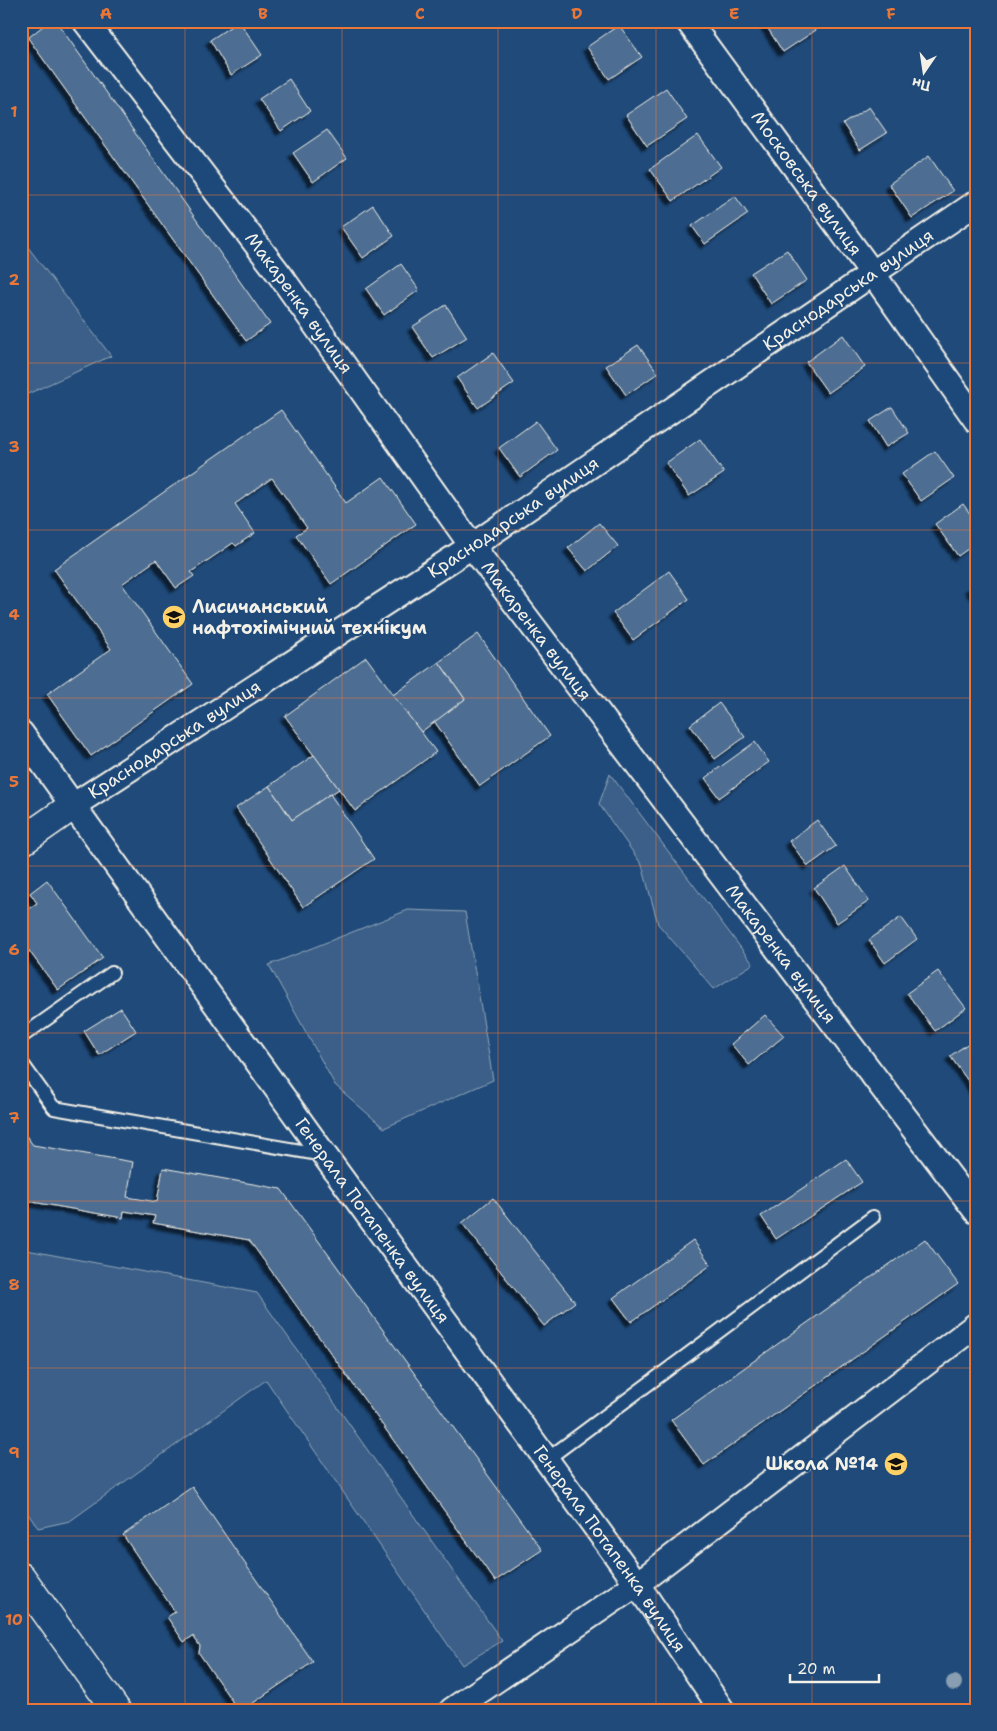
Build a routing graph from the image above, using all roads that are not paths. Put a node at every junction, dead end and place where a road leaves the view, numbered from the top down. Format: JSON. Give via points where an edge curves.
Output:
{"nodes":[{"id":1,"x":85,"y":21,"type":"edge"},
{"id":2,"x":688,"y":21,"type":"edge"},
{"id":3,"x":976,"y":203,"type":"edge"},
{"id":4,"x":873,"y":274,"type":"junction"},
{"id":5,"x":976,"y":420,"type":"edge"},
{"id":6,"x":472,"y":546,"type":"junction"},
{"id":7,"x":21,"y":734,"type":"edge"},
{"id":8,"x":74,"y":804,"type":"junction"},
{"id":9,"x":21,"y":842,"type":"edge"},
{"id":10,"x":112,"y":973,"type":"dead end"},
{"id":11,"x":21,"y":1037,"type":"edge"},
{"id":12,"x":21,"y":1062,"type":"edge"},
{"id":13,"x":324,"y":1155,"type":"junction"},
{"id":14,"x":976,"y":1211,"type":"edge"},
{"id":15,"x":873,"y":1217,"type":"dead end"},
{"id":16,"x":976,"y":1324,"type":"edge"},
{"id":17,"x":546,"y":1460,"type":"junction"},
{"id":18,"x":21,"y":1577,"type":"edge"},
{"id":19,"x":637,"y":1584,"type":"junction"},
{"id":20,"x":116,"y":1710,"type":"edge"},
{"id":21,"x":452,"y":1710,"type":"edge"},
{"id":22,"x":722,"y":1710,"type":"edge"}],
"edges":[{"from":1,"to":6,"type":"street","name":"Макаренка вулиця","via":[[280,275]]},
{"from":2,"to":4,"type":"street","name":"Московська вулиця"},
{"from":3,"to":4,"type":"street","name":"Краснодарська вулиця"},
{"from":4,"to":5,"type":"street","name":"Московська вулиця"},
{"from":4,"to":6,"type":"street","name":"Краснодарська вулиця"},
{"from":6,"to":8,"type":"street","name":"Краснодарська вулиця"},
{"from":6,"to":14,"type":"street","name":"Макаренка вулиця"},
{"from":7,"to":8,"type":"street","name":"Генерала Потапенка вулиця"},
{"from":8,"to":9,"type":"main road","name":"Краснодарська вулиця"},
{"from":8,"to":13,"type":"street","name":"Генерала Потапенка вулиця"},
{"from":10,"to":11,"type":"lane"},
{"from":12,"to":13,"type":"lane","via":[[54,1108]]},
{"from":13,"to":17,"type":"street","name":"Генерала Потапенка вулиця"},
{"from":15,"to":17,"type":"lane"},
{"from":16,"to":19,"type":"street"},
{"from":17,"to":19,"type":"street","name":"Генерала Потапенка вулиця"},
{"from":18,"to":20,"type":"main road"},
{"from":19,"to":21,"type":"street"},
{"from":19,"to":22,"type":"street","name":"Генерала Потапенка вулиця"}]}
